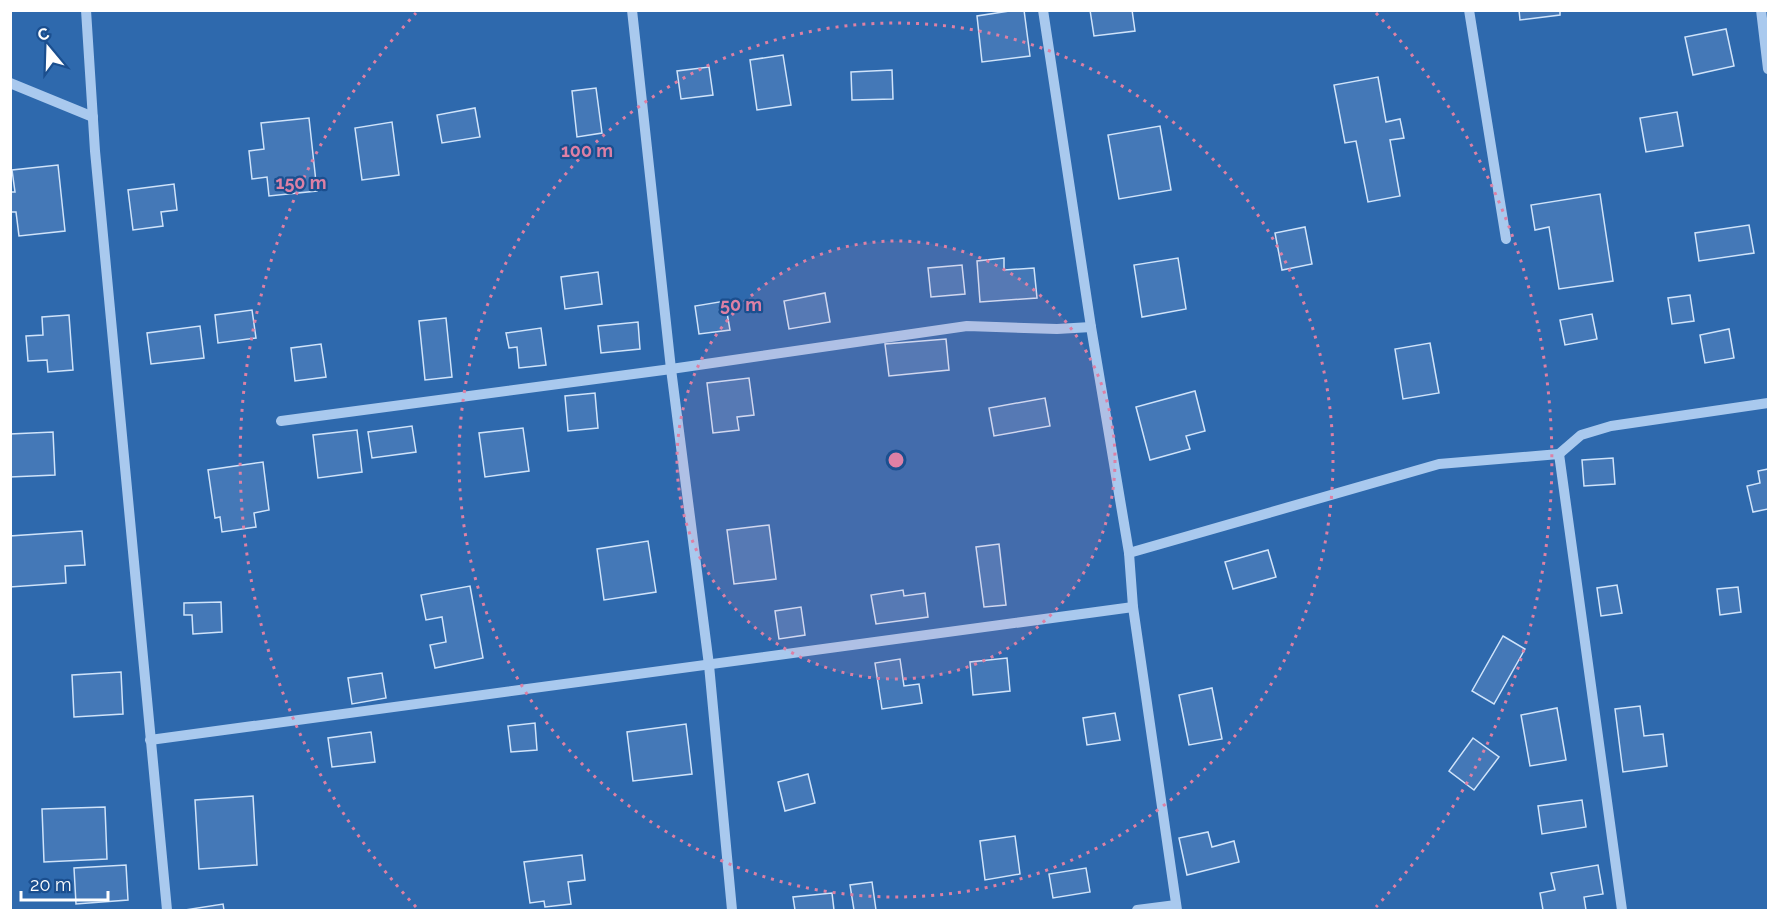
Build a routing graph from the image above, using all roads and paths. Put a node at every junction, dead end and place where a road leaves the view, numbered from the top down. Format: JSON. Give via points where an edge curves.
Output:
{"nodes":[{"id":1,"x":86,"y":10,"type":"edge"},
{"id":2,"x":632,"y":10,"type":"edge"},
{"id":3,"x":1043,"y":10,"type":"edge"},
{"id":4,"x":1469,"y":10,"type":"edge"},
{"id":5,"x":1761,"y":10,"type":"edge"},
{"id":6,"x":1768,"y":69,"type":"edge"},
{"id":7,"x":10,"y":83,"type":"edge"},
{"id":8,"x":93,"y":117,"type":"junction"},
{"id":9,"x":1506,"y":239,"type":"dead end"},
{"id":10,"x":1091,"y":327,"type":"junction"},
{"id":11,"x":671,"y":369,"type":"junction"},
{"id":12,"x":1768,"y":403,"type":"edge"},
{"id":13,"x":281,"y":421,"type":"dead end"},
{"id":14,"x":1559,"y":454,"type":"junction"},
{"id":15,"x":1129,"y":553,"type":"junction"},
{"id":16,"x":1133,"y":607,"type":"junction"},
{"id":17,"x":709,"y":665,"type":"junction"},
{"id":18,"x":150,"y":740,"type":"junction"},
{"id":19,"x":1176,"y":908,"type":"edge"},
{"id":20,"x":167,"y":910,"type":"edge"},
{"id":21,"x":732,"y":910,"type":"edge"},
{"id":22,"x":1137,"y":910,"type":"edge"},
{"id":23,"x":1622,"y":910,"type":"edge"}],
"edges":[{"from":1,"to":8,"type":"lane"},
{"from":2,"to":11,"type":"lane"},
{"from":3,"to":10,"type":"lane"},
{"from":4,"to":9,"type":"lane"},
{"from":5,"to":6,"type":"lane"},
{"from":7,"to":8,"type":"lane"},
{"from":8,"to":18,"type":"lane"},
{"from":10,"to":11,"type":"lane","via":[[967,326]]},
{"from":10,"to":15,"type":"lane"},
{"from":11,"to":13,"type":"lane"},
{"from":11,"to":17,"type":"lane"},
{"from":12,"to":14,"type":"lane","via":[[1611,426],[1581,435]]},
{"from":14,"to":15,"type":"lane","via":[[1439,465]]},
{"from":14,"to":23,"type":"lane"},
{"from":15,"to":16,"type":"lane"},
{"from":16,"to":17,"type":"lane"},
{"from":16,"to":19,"type":"lane"},
{"from":17,"to":18,"type":"lane"},
{"from":17,"to":21,"type":"lane"},
{"from":18,"to":20,"type":"lane"},
{"from":19,"to":22,"type":"lane"}]}
